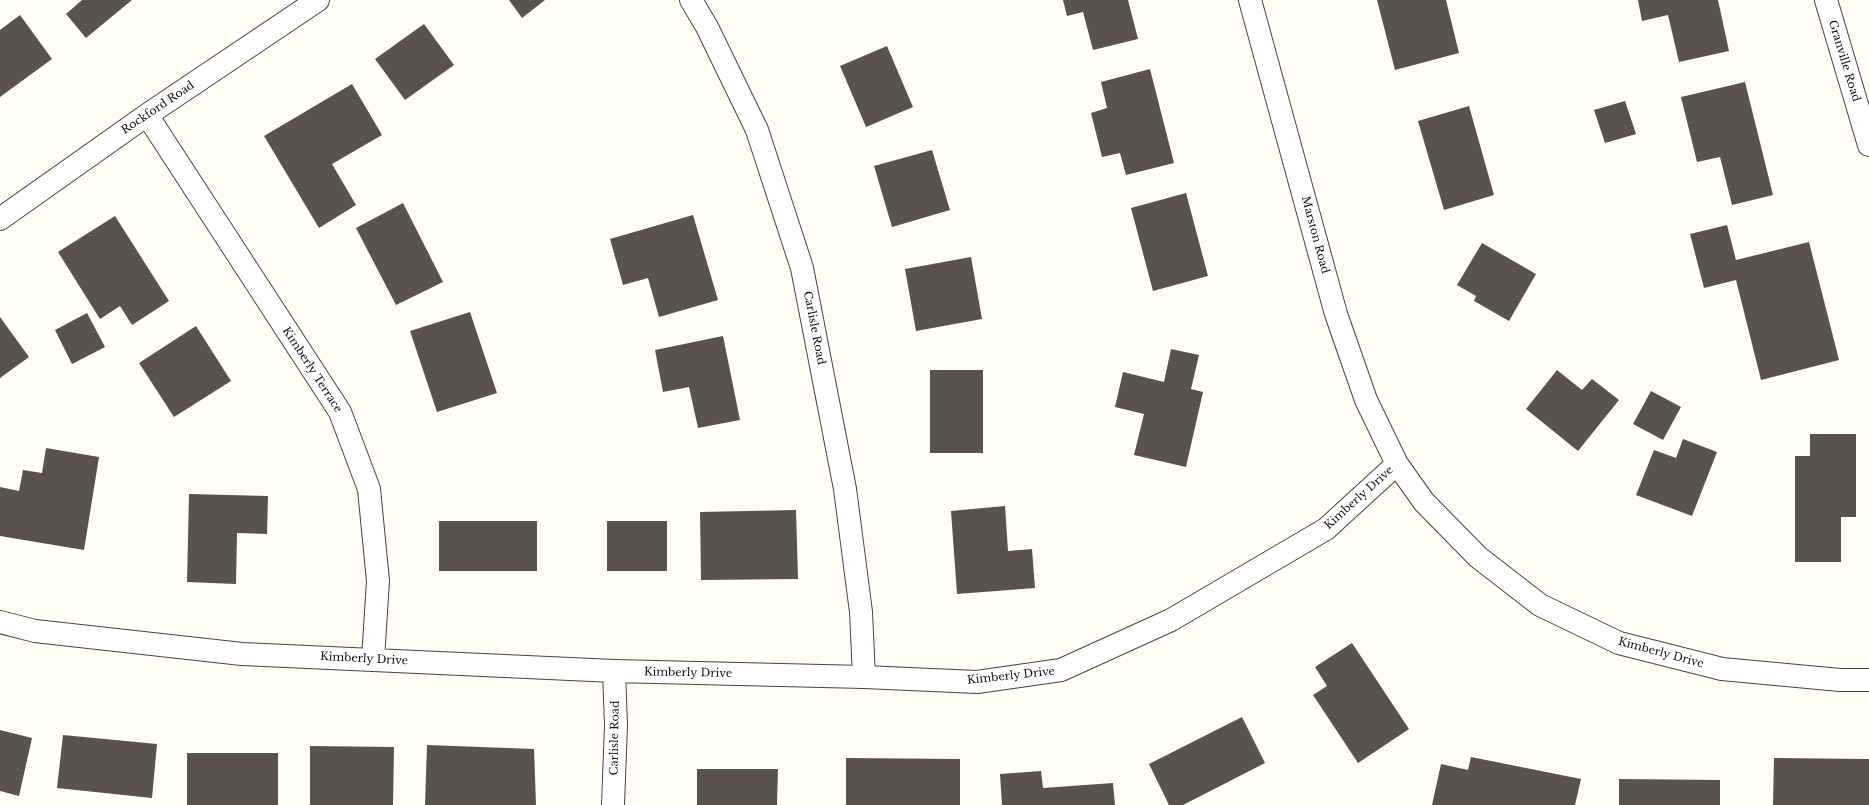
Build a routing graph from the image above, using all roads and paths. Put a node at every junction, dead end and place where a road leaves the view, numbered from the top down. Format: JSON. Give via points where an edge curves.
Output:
{"nodes":[{"id":1,"x":318,"y":0,"type":"edge"},
{"id":2,"x":691,"y":0,"type":"edge"},
{"id":3,"x":1250,"y":0,"type":"edge"},
{"id":4,"x":1826,"y":0,"type":"edge"},
{"id":5,"x":146,"y":115,"type":"junction"},
{"id":6,"x":1869,"y":145,"type":"edge"},
{"id":7,"x":0,"y":219,"type":"edge"},
{"id":8,"x":1397,"y":464,"type":"junction"},
{"id":9,"x":0,"y":622,"type":"edge"},
{"id":10,"x":373,"y":659,"type":"junction"},
{"id":11,"x":614,"y":671,"type":"junction"},
{"id":12,"x":864,"y":677,"type":"junction"},
{"id":13,"x":1869,"y":680,"type":"edge"},
{"id":14,"x":613,"y":805,"type":"edge"}],
"edges":[{"from":1,"to":5,"type":"street","name":"Rockford Road"},
{"from":2,"to":12,"type":"street","name":"Carlisle Road","via":[[707,27],[757,130],[802,268],[845,489],[860,612]]},
{"from":3,"to":8,"type":"street","name":"Marston Road","via":[[1336,314],[1366,400]]},
{"from":4,"to":6,"type":"street","name":"Granville Road"},
{"from":5,"to":7,"type":"street","name":"Rockford Road"},
{"from":5,"to":10,"type":"street","name":"Kimberly Terrace","via":[[340,412],[369,488],[378,581]]},
{"from":8,"to":12,"type":"street","name":"Kimberly Drive","via":[[1326,529],[1171,620],[1061,670],[977,682]]},
{"from":8,"to":13,"type":"street","name":"Kimberly Drive","via":[[1424,502],[1478,557],[1540,605],[1619,643],[1722,669],[1840,680]]},
{"from":9,"to":10,"type":"street","name":"Kimberly Drive","via":[[35,631],[242,654]]},
{"from":10,"to":11,"type":"street","name":"Kimberly Drive"},
{"from":11,"to":12,"type":"street","name":"Kimberly Drive"},
{"from":11,"to":14,"type":"street","name":"Carlisle Road","via":[[616,725]]}]}
